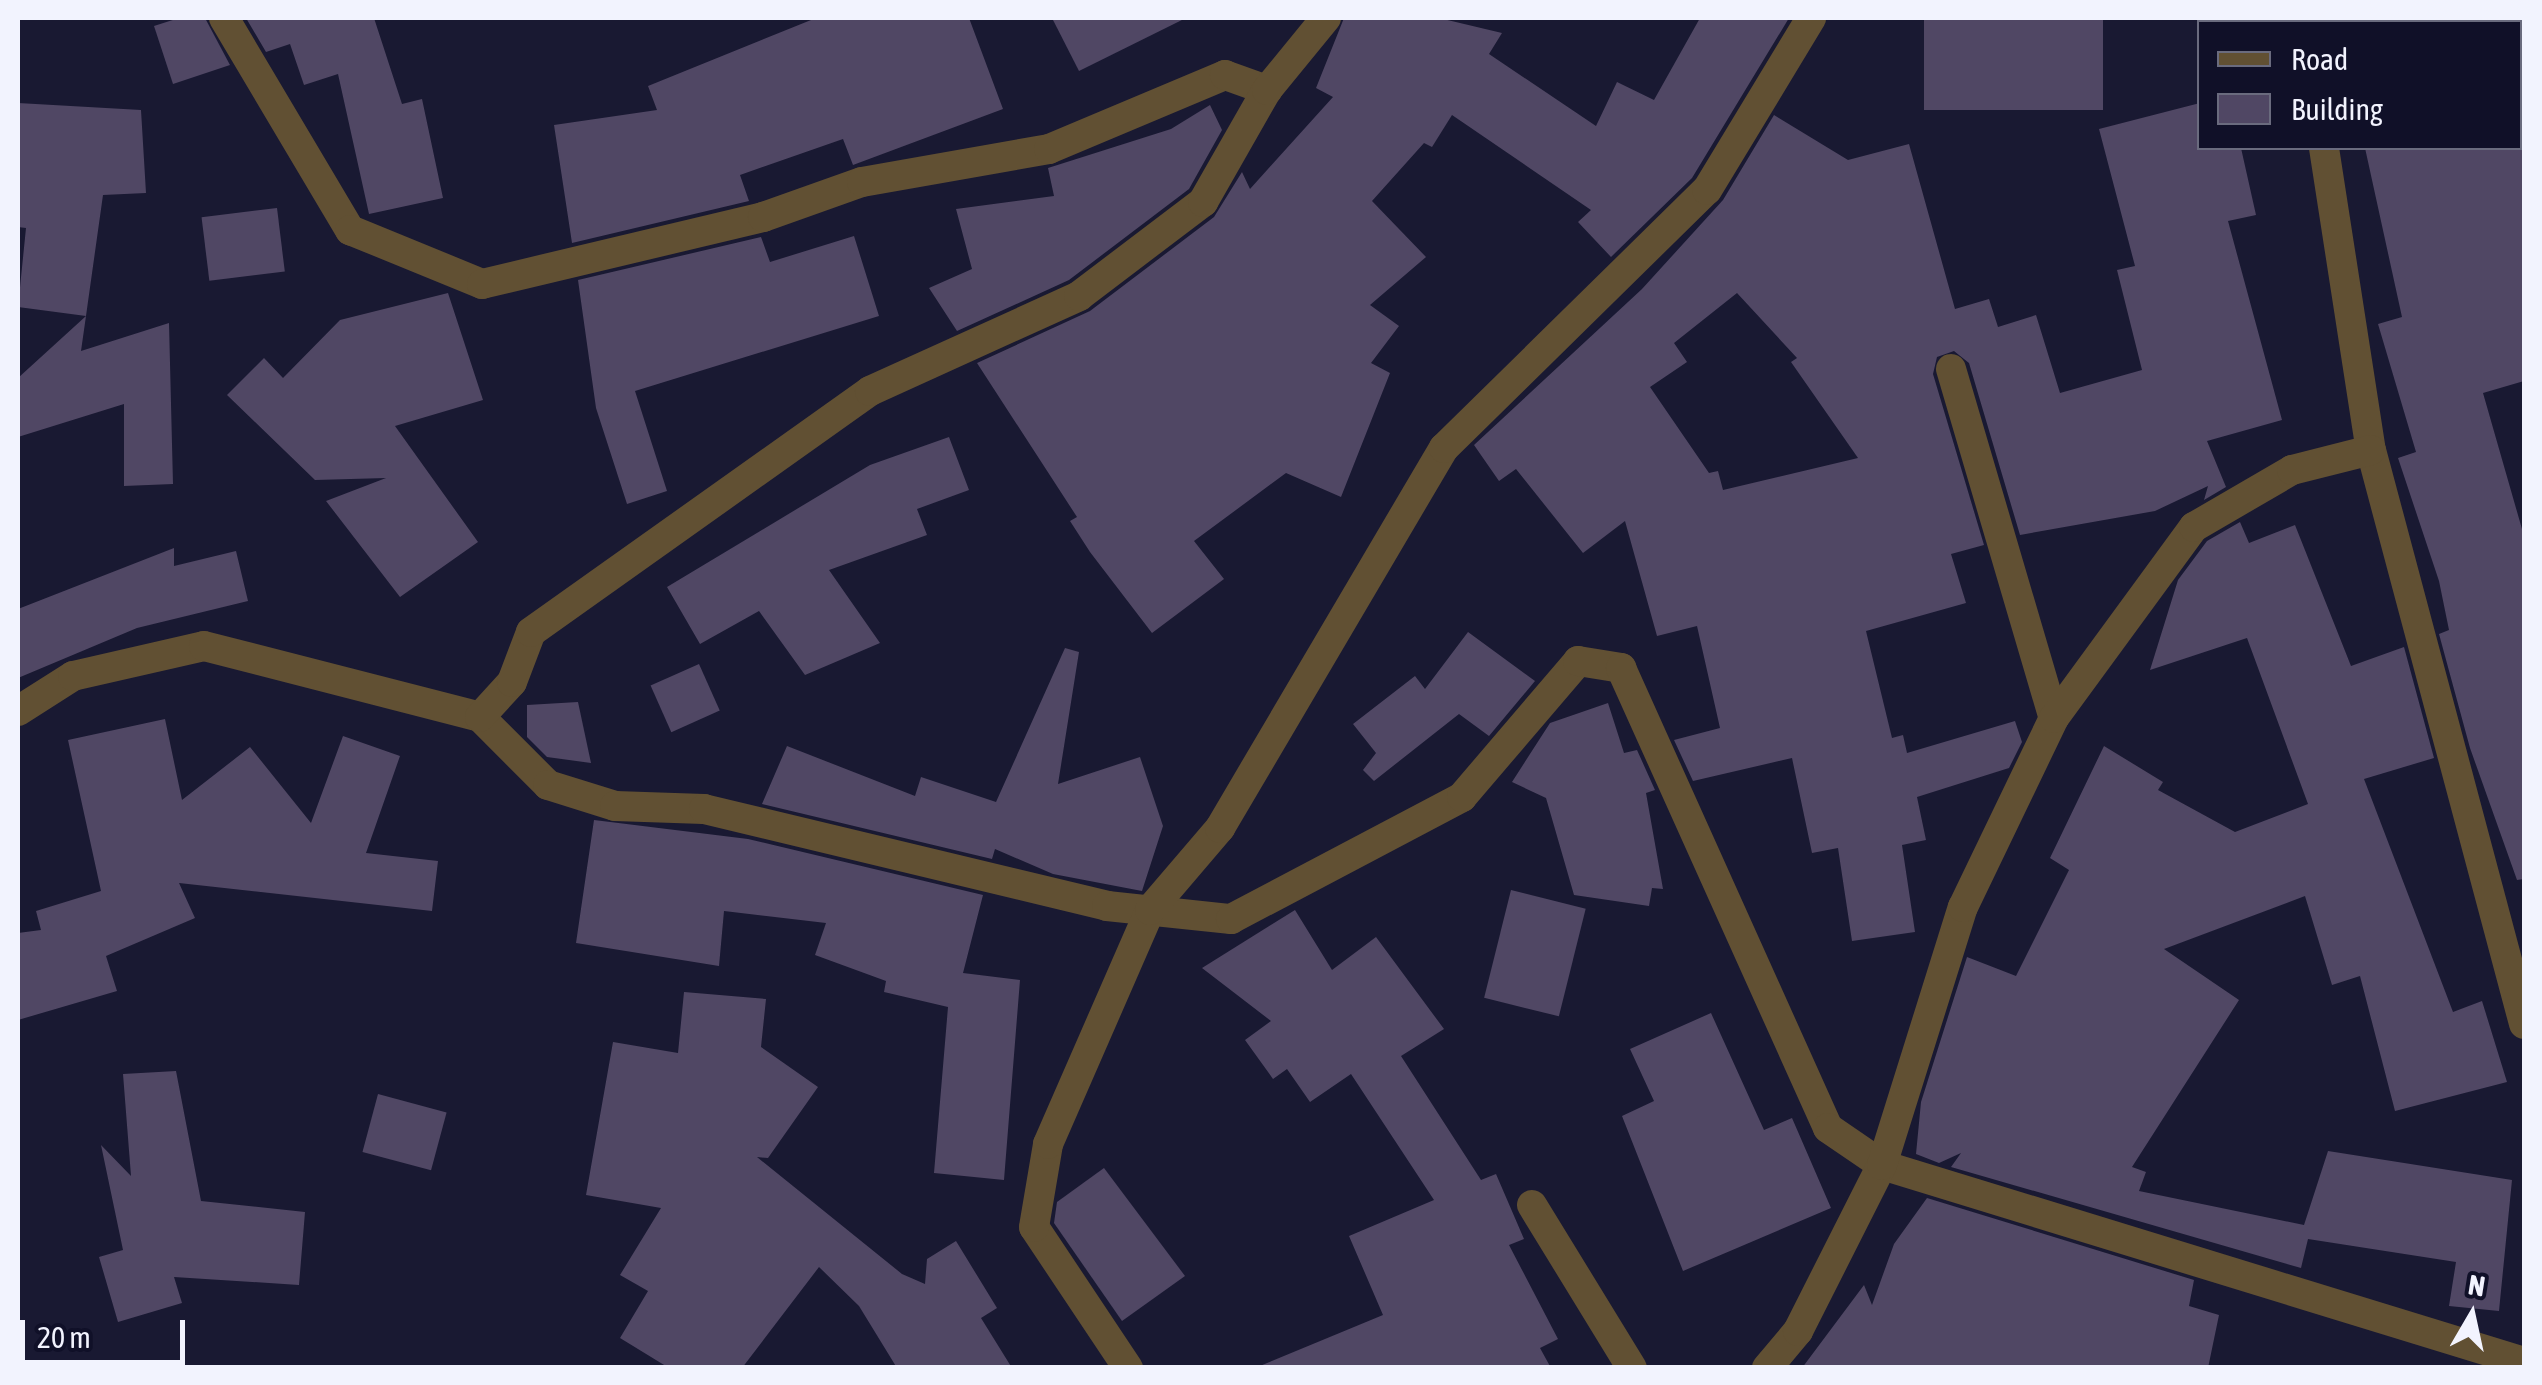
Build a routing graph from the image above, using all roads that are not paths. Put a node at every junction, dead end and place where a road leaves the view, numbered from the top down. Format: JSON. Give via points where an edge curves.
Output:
{"nodes":[{"id":1,"x":224,"y":18,"type":"edge"},
{"id":2,"x":1326,"y":18,"type":"edge"},
{"id":3,"x":1812,"y":18,"type":"edge"},
{"id":4,"x":1266,"y":90,"type":"junction"},
{"id":5,"x":2331,"y":153,"type":"edge"},
{"id":6,"x":1951,"y":369,"type":"dead end"},
{"id":7,"x":2371,"y":450,"type":"junction"},
{"id":8,"x":18,"y":711,"type":"edge"},
{"id":9,"x":480,"y":716,"type":"junction"},
{"id":10,"x":2054,"y":718,"type":"junction"},
{"id":11,"x":1150,"y":910,"type":"junction"},
{"id":12,"x":2513,"y":912,"type":"edge"},
{"id":13,"x":2524,"y":1024,"type":"edge"},
{"id":14,"x":1882,"y":1165,"type":"junction"},
{"id":15,"x":1532,"y":1205,"type":"dead end"},
{"id":16,"x":2524,"y":1362,"type":"edge"},
{"id":17,"x":1128,"y":1368,"type":"edge"},
{"id":18,"x":1632,"y":1368,"type":"edge"},
{"id":19,"x":1767,"y":1368,"type":"edge"}],
"edges":[{"from":1,"to":4,"type":"street","via":[[350,230],[482,284],[763,217],[862,182],[1049,149],[1225,75]]},
{"from":2,"to":4,"type":"street"},
{"from":3,"to":11,"type":"street","via":[[1707,190],[1444,448],[1220,828]]},
{"from":4,"to":9,"type":"street","via":[[1203,202],[1079,296],[870,391],[546,622]]},
{"from":5,"to":7,"type":"street"},
{"from":6,"to":10,"type":"street"},
{"from":7,"to":10,"type":"street","via":[[2292,470],[2194,527]]},
{"from":7,"to":12,"type":"street"},
{"from":8,"to":9,"type":"street","via":[[73,676],[204,646]]},
{"from":9,"to":11,"type":"street","via":[[548,784],[614,806],[704,809]]},
{"from":10,"to":14,"type":"street","via":[[1963,907]]},
{"from":11,"to":14,"type":"street","via":[[1231,919],[1295,892],[1462,796],[1578,661],[1622,668],[1828,1128]]},
{"from":11,"to":17,"type":"street","via":[[1048,1144],[1034,1227]]},
{"from":12,"to":13,"type":"street"},
{"from":14,"to":16,"type":"street"},
{"from":14,"to":19,"type":"street","via":[[1798,1331]]},
{"from":15,"to":18,"type":"street"}]}
